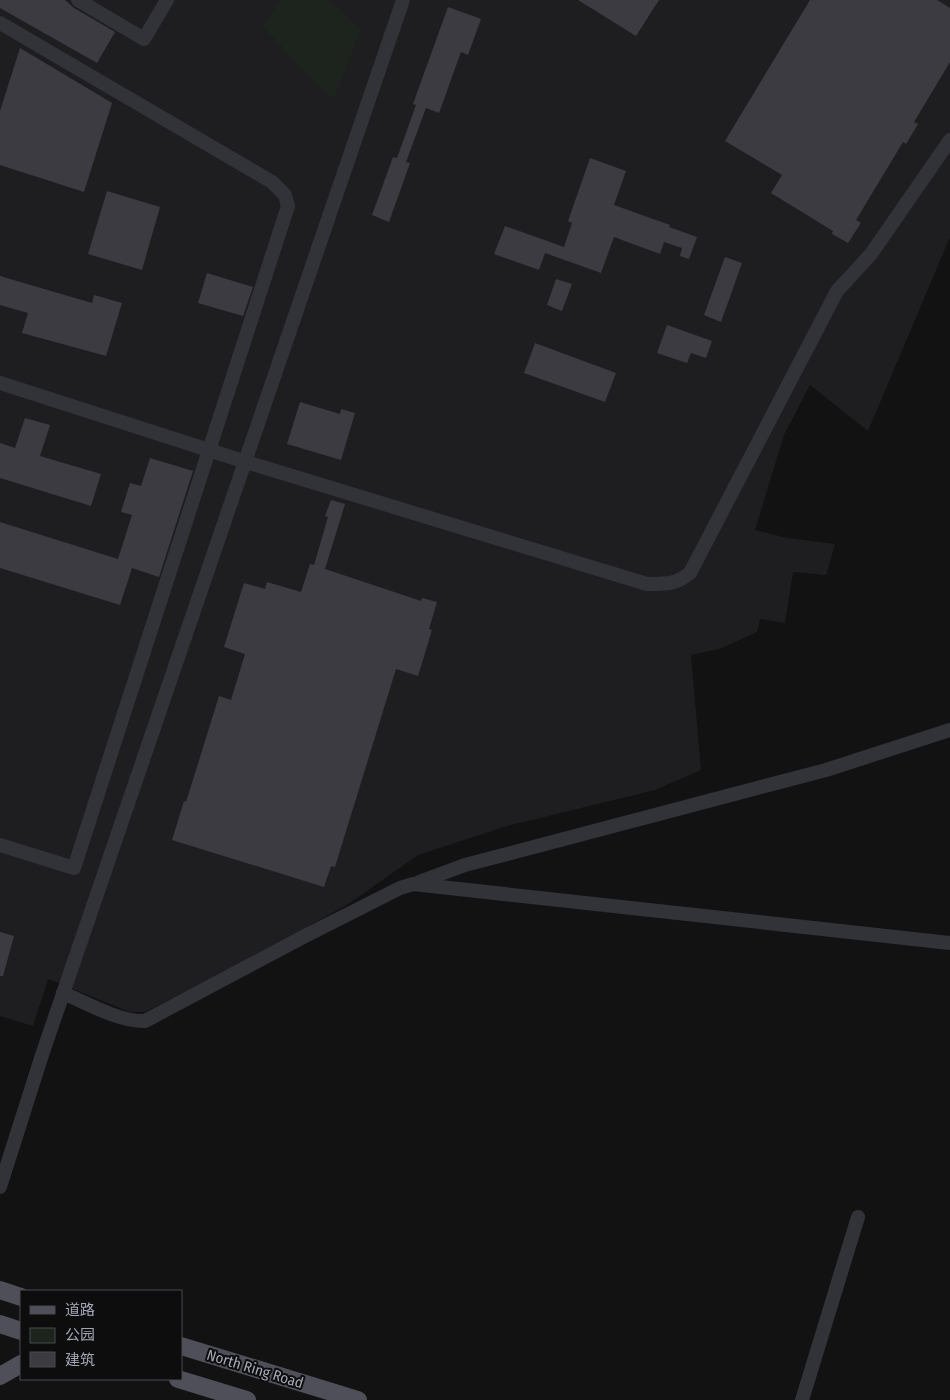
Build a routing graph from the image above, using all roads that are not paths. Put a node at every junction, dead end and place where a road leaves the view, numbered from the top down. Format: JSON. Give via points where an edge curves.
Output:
{"nodes":[{"id":1,"x":78,"y":0,"type":"edge"},
{"id":2,"x":166,"y":0,"type":"edge"},
{"id":3,"x":403,"y":0,"type":"edge"},
{"id":4,"x":0,"y":23,"type":"edge"},
{"id":5,"x":950,"y":140,"type":"edge"},
{"id":6,"x":0,"y":383,"type":"edge"},
{"id":7,"x":209,"y":450,"type":"junction"},
{"id":8,"x":246,"y":462,"type":"junction"},
{"id":9,"x":950,"y":730,"type":"edge"},
{"id":10,"x":0,"y":845,"type":"edge"},
{"id":11,"x":413,"y":884,"type":"junction"},
{"id":12,"x":950,"y":943,"type":"edge"},
{"id":13,"x":63,"y":993,"type":"junction"},
{"id":14,"x":0,"y":1188,"type":"edge"},
{"id":15,"x":858,"y":1217,"type":"dead end"},
{"id":16,"x":0,"y":1290,"type":"edge"},
{"id":17,"x":20,"y":1297,"type":"edge"},
{"id":18,"x":0,"y":1324,"type":"edge"},
{"id":19,"x":20,"y":1330,"type":"edge"},
{"id":20,"x":182,"y":1346,"type":"edge"},
{"id":21,"x":20,"y":1365,"type":"edge"},
{"id":22,"x":0,"y":1376,"type":"edge"},
{"id":23,"x":181,"y":1380,"type":"edge"},
{"id":24,"x":247,"y":1400,"type":"edge"},
{"id":25,"x":358,"y":1400,"type":"edge"},
{"id":26,"x":802,"y":1400,"type":"edge"}],
"edges":[{"from":1,"to":2,"type":"street","via":[[144,39]]},
{"from":3,"to":8,"type":"street"},
{"from":4,"to":7,"type":"street","via":[[272,182],[288,201],[287,214]]},
{"from":5,"to":8,"type":"street","via":[[871,254],[837,292],[690,573],[680,581],[647,584]]},
{"from":6,"to":7,"type":"street"},
{"from":7,"to":8,"type":"street"},
{"from":7,"to":10,"type":"street","via":[[74,868]]},
{"from":8,"to":13,"type":"street"},
{"from":9,"to":11,"type":"street","via":[[826,770],[465,865]]},
{"from":11,"to":12,"type":"street"},
{"from":11,"to":13,"type":"street","via":[[305,936],[145,1021],[119,1016]]},
{"from":13,"to":14,"type":"street"},
{"from":15,"to":26,"type":"street"},
{"from":16,"to":17,"type":"main road"},
{"from":18,"to":19,"type":"main road"},
{"from":20,"to":25,"type":"main road","name":"North Ring Road"},
{"from":21,"to":22,"type":"main road"},
{"from":23,"to":24,"type":"main road"}]}
